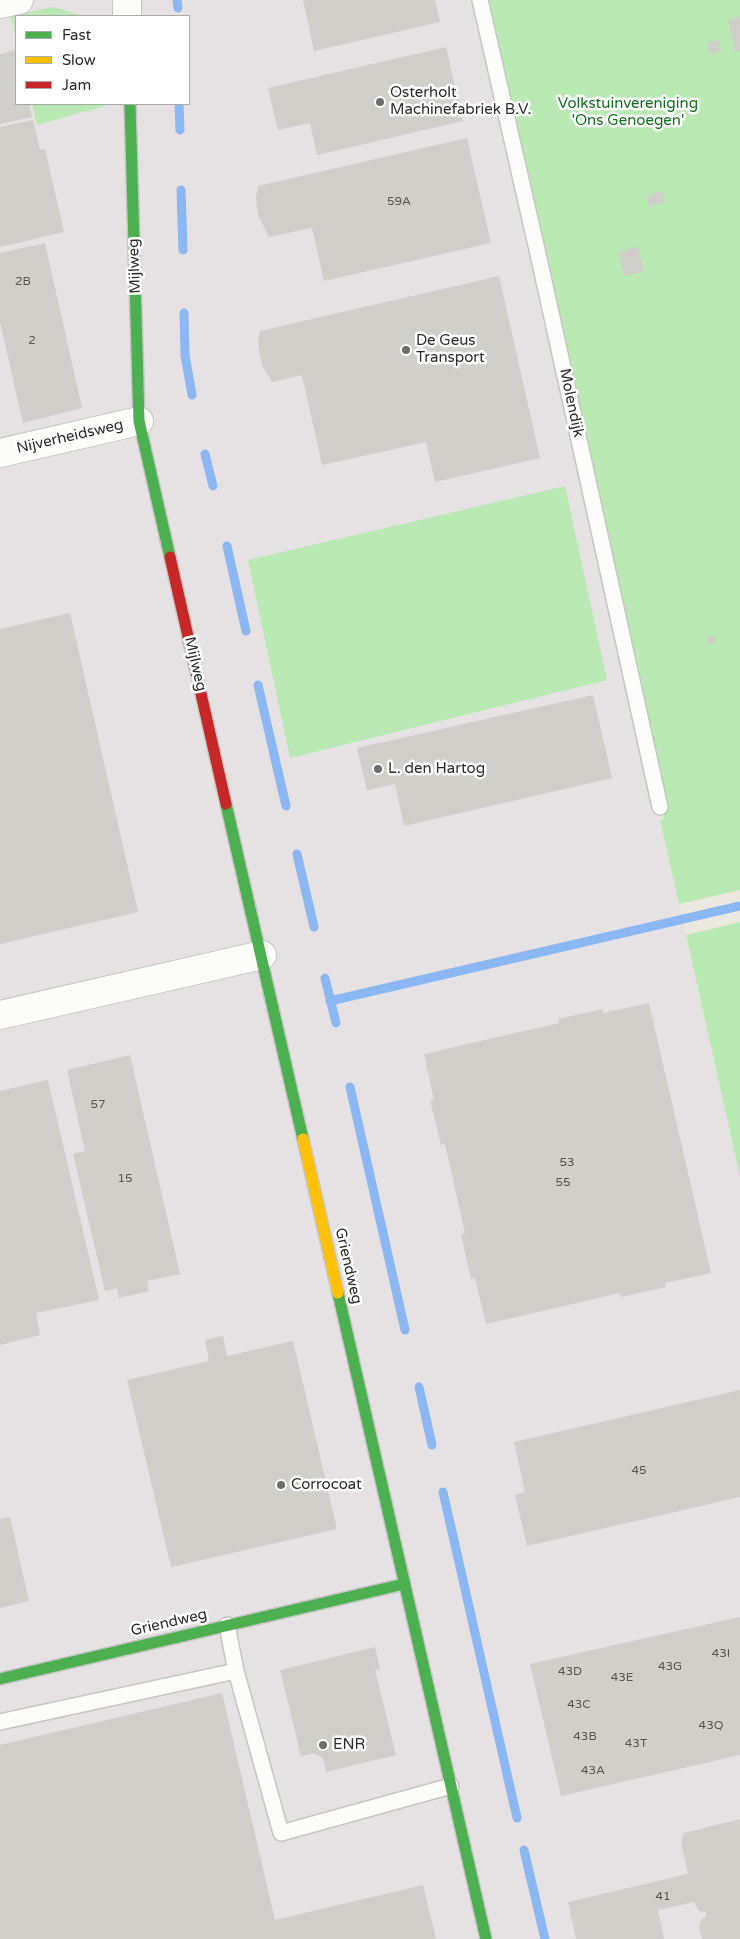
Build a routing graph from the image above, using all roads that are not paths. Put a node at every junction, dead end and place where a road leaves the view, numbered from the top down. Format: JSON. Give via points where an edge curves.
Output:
{"nodes":[{"id":1,"x":19,"y":0,"type":"edge"},
{"id":2,"x":127,"y":0,"type":"edge"},
{"id":3,"x":480,"y":0,"type":"edge"},
{"id":4,"x":0,"y":4,"type":"edge"},
{"id":5,"x":127,"y":15,"type":"edge"},
{"id":6,"x":130,"y":105,"type":"edge"},
{"id":7,"x":140,"y":421,"type":"junction"},
{"id":8,"x":0,"y":453,"type":"edge"},
{"id":9,"x":660,"y":807,"type":"dead end"},
{"id":10,"x":262,"y":955,"type":"junction"},
{"id":11,"x":0,"y":1015,"type":"edge"},
{"id":12,"x":404,"y":1584,"type":"junction"},
{"id":13,"x":227,"y":1625,"type":"junction"},
{"id":14,"x":236,"y":1671,"type":"junction"},
{"id":15,"x":0,"y":1679,"type":"edge"},
{"id":16,"x":0,"y":1722,"type":"edge"},
{"id":17,"x":451,"y":1786,"type":"junction"},
{"id":18,"x":486,"y":1939,"type":"edge"}],
"edges":[{"from":1,"to":4,"type":"street"},
{"from":2,"to":5,"type":"street"},
{"from":3,"to":9,"type":"lane","name":"Molendijk"},
{"from":6,"to":7,"type":"street","name":"Mijlweg"},
{"from":7,"to":8,"type":"street","name":"Nijverheidsweg"},
{"from":7,"to":10,"type":"street","name":"Mijlweg"},
{"from":10,"to":11,"type":"street"},
{"from":10,"to":12,"type":"street","name":"Griendweg"},
{"from":12,"to":13,"type":"street","name":"Griendweg"},
{"from":12,"to":17,"type":"street","name":"Griendweg"},
{"from":13,"to":14,"type":"lane"},
{"from":13,"to":15,"type":"street","name":"Griendweg"},
{"from":14,"to":16,"type":"lane"},
{"from":14,"to":17,"type":"lane","via":[[281,1833]]},
{"from":17,"to":18,"type":"street","name":"Griendweg"}]}
